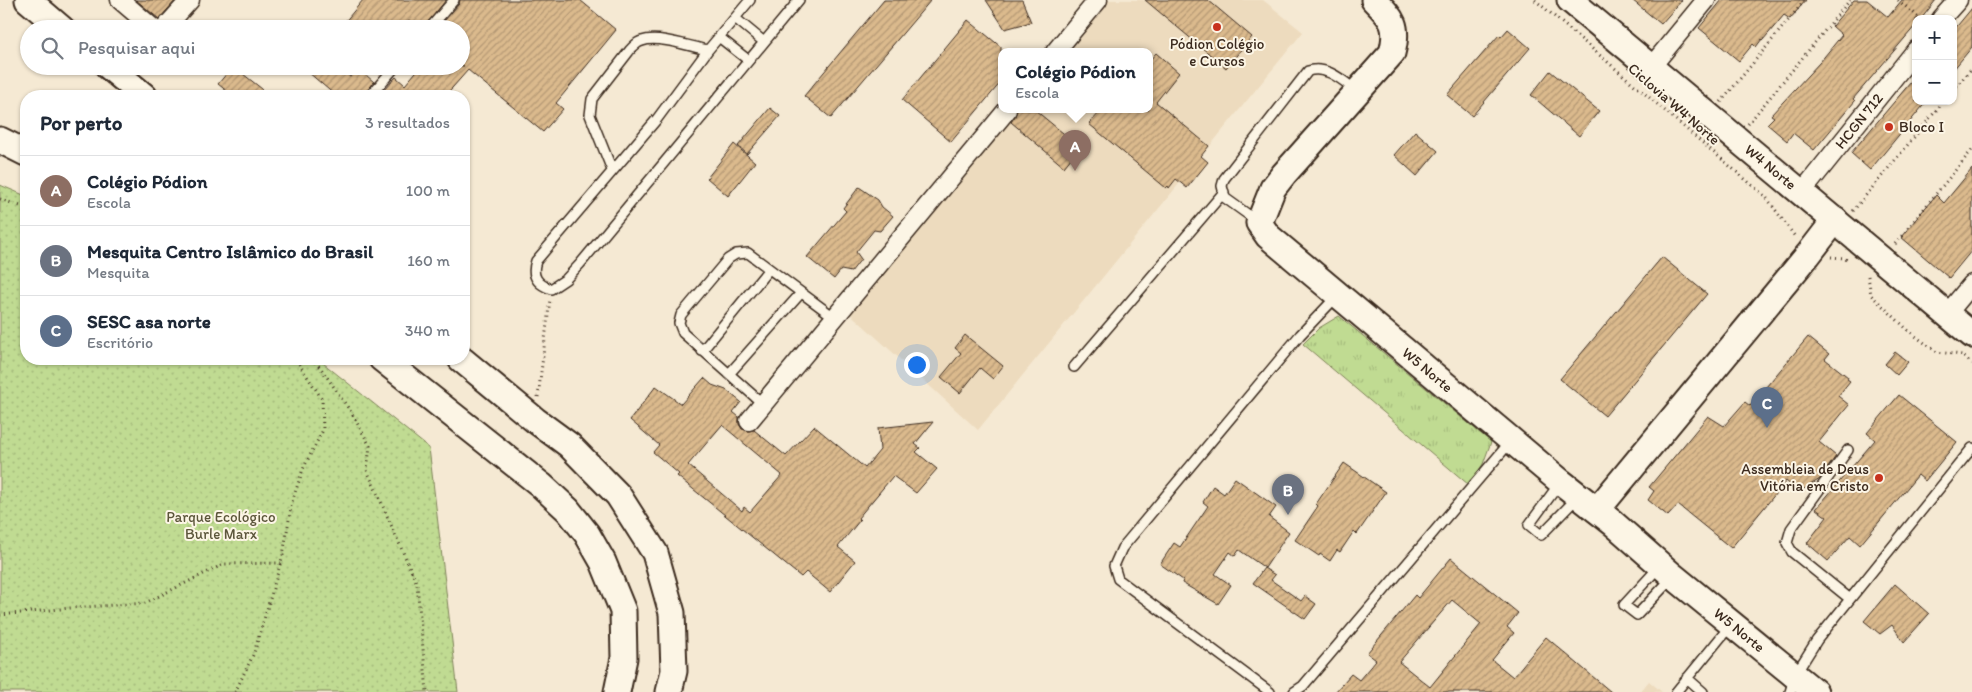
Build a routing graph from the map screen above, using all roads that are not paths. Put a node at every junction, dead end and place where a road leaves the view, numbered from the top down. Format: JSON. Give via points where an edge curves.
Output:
{"nodes":[{"id":1,"x":28,"y":0,"type":"edge"},
{"id":2,"x":120,"y":0,"type":"edge"},
{"id":3,"x":190,"y":0,"type":"edge"},
{"id":4,"x":454,"y":0,"type":"edge"},
{"id":5,"x":750,"y":0,"type":"edge"},
{"id":6,"x":799,"y":0,"type":"edge"},
{"id":7,"x":1098,"y":0,"type":"edge"},
{"id":8,"x":1374,"y":0,"type":"edge"},
{"id":9,"x":1570,"y":0,"type":"edge"},
{"id":10,"x":1706,"y":0,"type":"edge"},
{"id":11,"x":1958,"y":0,"type":"edge"},
{"id":12,"x":1945,"y":15,"type":"edge"},
{"id":13,"x":735,"y":18,"type":"junction"},
{"id":14,"x":51,"y":20,"type":"edge"},
{"id":15,"x":143,"y":20,"type":"edge"},
{"id":16,"x":172,"y":20,"type":"edge"},
{"id":17,"x":437,"y":20,"type":"edge"},
{"id":18,"x":719,"y":37,"type":"junction"},
{"id":19,"x":764,"y":42,"type":"junction"},
{"id":20,"x":1058,"y":48,"type":"edge"},
{"id":21,"x":708,"y":50,"type":"junction"},
{"id":22,"x":1912,"y":55,"type":"edge"},
{"id":23,"x":748,"y":60,"type":"junction"},
{"id":24,"x":1650,"y":67,"type":"junction"},
{"id":25,"x":119,"y":75,"type":"edge"},
{"id":26,"x":388,"y":75,"type":"edge"},
{"id":27,"x":137,"y":90,"type":"edge"},
{"id":28,"x":375,"y":90,"type":"edge"},
{"id":29,"x":1357,"y":91,"type":"junction"},
{"id":30,"x":1004,"y":113,"type":"edge"},
{"id":31,"x":0,"y":140,"type":"edge"},
{"id":32,"x":20,"y":150,"type":"edge"},
{"id":33,"x":612,"y":170,"type":"junction"},
{"id":34,"x":1224,"y":192,"type":"junction"},
{"id":35,"x":1802,"y":192,"type":"junction"},
{"id":36,"x":1844,"y":215,"type":"junction"},
{"id":37,"x":1259,"y":223,"type":"junction"},
{"id":38,"x":769,"y":269,"type":"junction"},
{"id":39,"x":1972,"y":284,"type":"edge"},
{"id":40,"x":801,"y":292,"type":"junction"},
{"id":41,"x":1338,"y":296,"type":"junction"},
{"id":42,"x":1947,"y":314,"type":"junction"},
{"id":43,"x":834,"y":317,"type":"junction"},
{"id":44,"x":1972,"y":335,"type":"edge"},
{"id":45,"x":702,"y":351,"type":"junction"},
{"id":46,"x":377,"y":365,"type":"edge"},
{"id":47,"x":468,"y":365,"type":"edge"},
{"id":48,"x":1074,"y":368,"type":"dead end"},
{"id":49,"x":729,"y":374,"type":"junction"},
{"id":50,"x":763,"y":404,"type":"junction"},
{"id":51,"x":749,"y":421,"type":"dead end"},
{"id":52,"x":1511,"y":440,"type":"junction"},
{"id":53,"x":1972,"y":448,"type":"edge"},
{"id":54,"x":1848,"y":450,"type":"dead end"},
{"id":55,"x":1579,"y":496,"type":"junction"},
{"id":56,"x":1667,"y":571,"type":"junction"},
{"id":57,"x":1850,"y":599,"type":"junction"},
{"id":58,"x":1731,"y":624,"type":"junction"},
{"id":59,"x":1687,"y":678,"type":"junction"},
{"id":60,"x":1792,"y":684,"type":"edge"},
{"id":61,"x":616,"y":692,"type":"edge"},
{"id":62,"x":669,"y":692,"type":"edge"},
{"id":63,"x":1270,"y":692,"type":"edge"},
{"id":64,"x":1294,"y":692,"type":"edge"},
{"id":65,"x":1676,"y":692,"type":"edge"},
{"id":66,"x":1703,"y":692,"type":"edge"},
{"id":67,"x":1815,"y":692,"type":"edge"}],
"edges":[{"from":1,"to":14,"type":"main road"},
{"from":2,"to":15,"type":"street"},
{"from":3,"to":16,"type":"street"},
{"from":4,"to":17,"type":"lane"},
{"from":5,"to":13,"type":"lane"},
{"from":6,"to":19,"type":"lane"},
{"from":7,"to":20,"type":"street"},
{"from":8,"to":29,"type":"main road","via":[[1394,25],[1396,37],[1392,54]]},
{"from":9,"to":24,"type":"main road","name":"W4 Norte"},
{"from":10,"to":24,"type":"street"},
{"from":11,"to":12,"type":"street"},
{"from":13,"to":18,"type":"lane"},
{"from":13,"to":19,"type":"lane"},
{"from":18,"to":21,"type":"lane"},
{"from":18,"to":23,"type":"lane"},
{"from":19,"to":23,"type":"lane"},
{"from":21,"to":33,"type":"lane","via":[[657,119]]},
{"from":21,"to":33,"type":"lane","via":[[655,39],[637,43],[630,50],[590,106],[590,115]]},
{"from":22,"to":35,"type":"street","name":"HCGN 712"},
{"from":23,"to":33,"type":"lane","via":[[580,264],[566,279],[551,288],[543,286],[533,270],[536,262]]},
{"from":24,"to":35,"type":"main road","name":"W4 Norte"},
{"from":25,"to":27,"type":"main road"},
{"from":26,"to":28,"type":"lane"},
{"from":29,"to":34,"type":"lane","via":[[1331,73],[1317,68],[1308,71],[1224,179]]},
{"from":29,"to":37,"type":"main road","via":[[1273,188]]},
{"from":30,"to":43,"type":"street"},
{"from":31,"to":32,"type":"main road"},
{"from":34,"to":37,"type":"lane","via":[[1225,198]]},
{"from":34,"to":48,"type":"lane"},
{"from":35,"to":36,"type":"main road","name":"W4 Norte"},
{"from":36,"to":42,"type":"main road","name":"W4 Norte"},
{"from":36,"to":55,"type":"main road"},
{"from":37,"to":41,"type":"main road","name":"W5 Norte","via":[[1268,236]]},
{"from":38,"to":40,"type":"lane"},
{"from":38,"to":45,"type":"lane"},
{"from":38,"to":45,"type":"lane","via":[[748,253],[736,254],[728,259],[681,315],[679,322],[683,333]]},
{"from":39,"to":42,"type":"street"},
{"from":40,"to":43,"type":"lane"},
{"from":40,"to":49,"type":"lane"},
{"from":41,"to":52,"type":"main road","name":"W5 Norte"},
{"from":41,"to":63,"type":"lane","via":[[1300,335],[1122,548],[1114,566],[1118,579]]},
{"from":42,"to":44,"type":"main road","name":"W4 Norte"},
{"from":43,"to":50,"type":"street"},
{"from":45,"to":49,"type":"lane"},
{"from":46,"to":61,"type":"main road","via":[[542,485],[587,534],[603,562],[623,612],[624,658]]},
{"from":47,"to":62,"type":"main road","via":[[569,445],[618,495],[655,553],[672,613],[674,671]]},
{"from":49,"to":50,"type":"lane"},
{"from":50,"to":51,"type":"street"},
{"from":52,"to":55,"type":"main road","name":"W5 Norte"},
{"from":52,"to":64,"type":"lane","via":[[1303,686]]},
{"from":53,"to":57,"type":"lane"},
{"from":54,"to":57,"type":"lane","via":[[1791,530],[1787,543],[1792,552]]},
{"from":55,"to":55,"type":"lane","via":[[1541,535],[1529,525]]},
{"from":55,"to":56,"type":"main road","name":"W5 Norte"},
{"from":56,"to":56,"type":"lane","via":[[1637,615],[1624,605]]},
{"from":56,"to":58,"type":"main road","name":"W5 Norte"},
{"from":57,"to":60,"type":"lane","via":[[1817,640]]},
{"from":58,"to":59,"type":"lane"},
{"from":58,"to":60,"type":"main road","name":"W5 Norte"},
{"from":59,"to":65,"type":"lane"},
{"from":59,"to":66,"type":"lane"},
{"from":60,"to":67,"type":"main road","name":"W5 Norte"}]}
